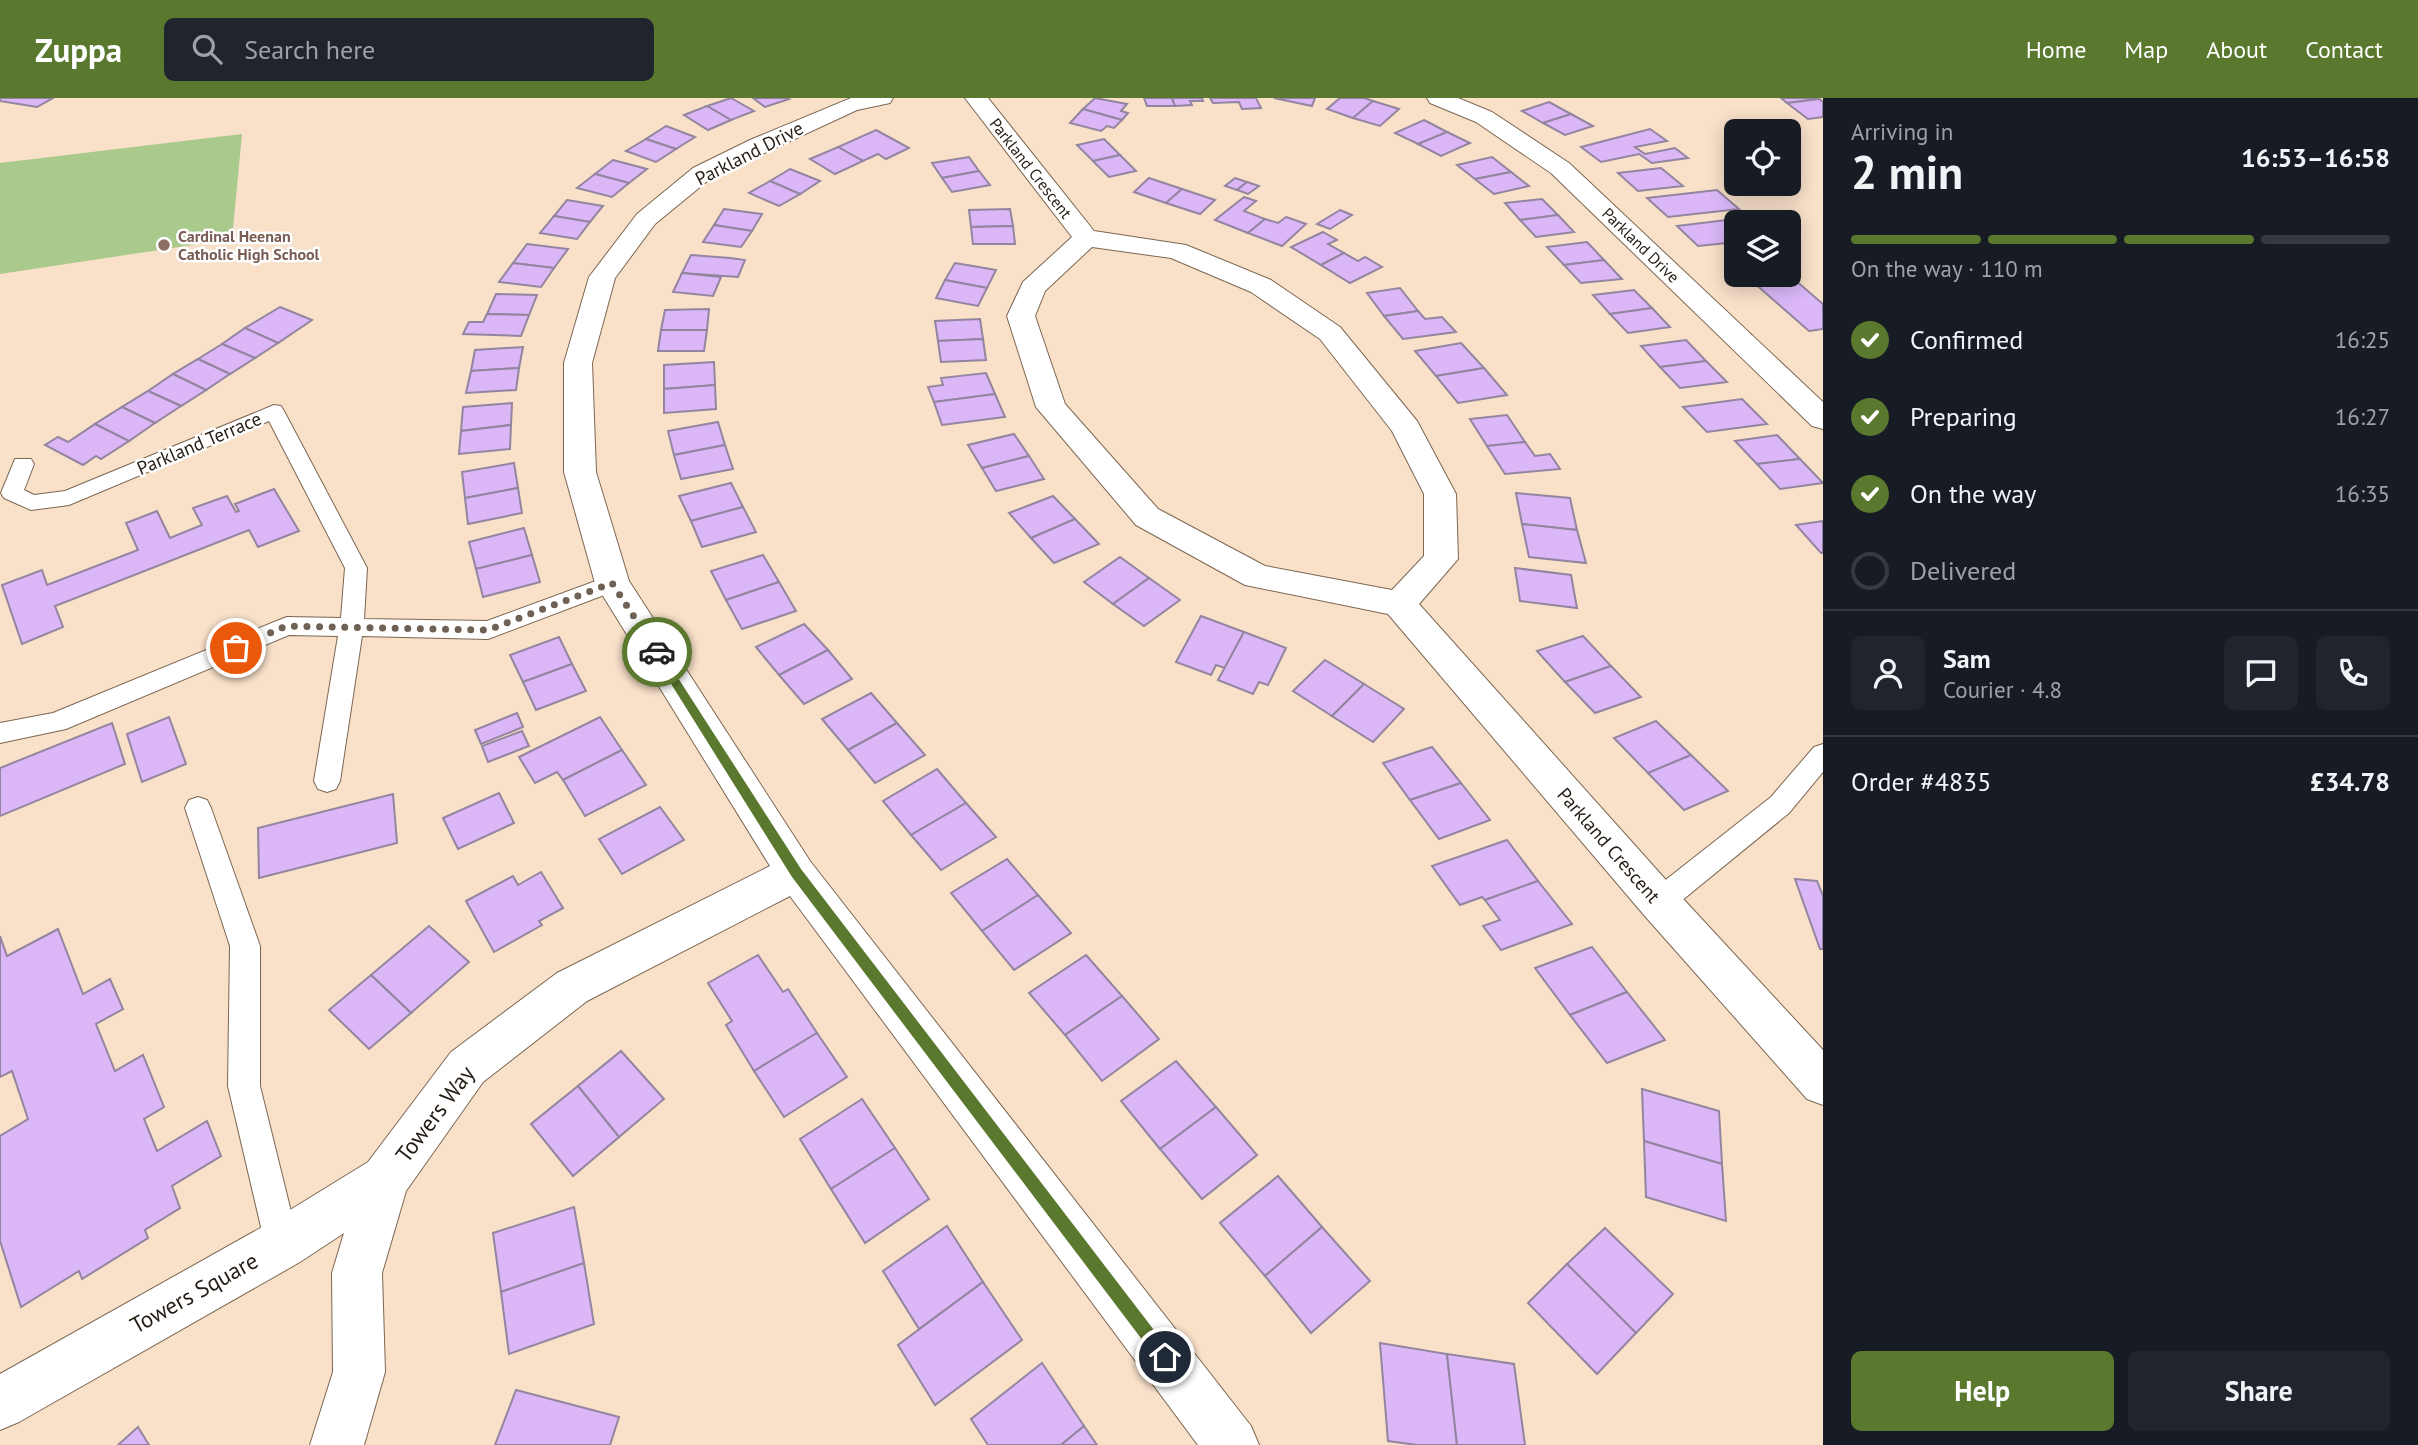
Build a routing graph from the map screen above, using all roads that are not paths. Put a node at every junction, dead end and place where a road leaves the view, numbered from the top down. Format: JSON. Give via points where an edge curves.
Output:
{"nodes":[{"id":1,"x":882,"y":98,"type":"edge"},
{"id":2,"x":976,"y":98,"type":"edge"},
{"id":3,"x":1438,"y":98,"type":"edge"},
{"id":4,"x":1086,"y":238,"type":"junction"},
{"id":5,"x":1823,"y":419,"type":"edge"},
{"id":6,"x":23,"y":464,"type":"dead end"},
{"id":7,"x":612,"y":583,"type":"junction"},
{"id":8,"x":1399,"y":604,"type":"junction"},
{"id":9,"x":352,"y":626,"type":"junction"},
{"id":10,"x":0,"y":733,"type":"edge"},
{"id":11,"x":1823,"y":754,"type":"edge"},
{"id":12,"x":327,"y":780,"type":"dead end"},
{"id":13,"x":198,"y":808,"type":"dead end"},
{"id":14,"x":796,"y":873,"type":"junction"},
{"id":15,"x":1659,"y":902,"type":"junction"},
{"id":16,"x":1823,"y":1083,"type":"edge"},
{"id":17,"x":385,"y":1179,"type":"junction"},
{"id":18,"x":282,"y":1244,"type":"junction"},
{"id":19,"x":0,"y":1403,"type":"edge"},
{"id":20,"x":337,"y":1445,"type":"edge"},
{"id":21,"x":1232,"y":1445,"type":"edge"}],
"edges":[{"from":1,"to":7,"type":"street","name":"Parkland Drive","via":[[850,105],[702,173],[646,219],[602,277],[578,363],[580,472]]},
{"from":2,"to":4,"type":"street","name":"Parkland Crescent"},
{"from":3,"to":5,"type":"street","name":"Parkland Drive","via":[[1484,117],[1560,168]]},
{"from":4,"to":8,"type":"street","name":"Parkland Crescent","via":[[1177,251],[1261,286],[1330,333],[1406,428],[1440,494],[1441,559]]},
{"from":4,"to":8,"type":"street","name":"Parkland Crescent","via":[[1033,288],[1021,316],[1051,407],[1147,517],[1257,576]]},
{"from":6,"to":9,"type":"lane","name":"Parkland Terrace","via":[[12,493],[31,503],[69,498],[274,411],[356,568]]},
{"from":7,"to":9,"type":"lane","via":[[488,630]]},
{"from":7,"to":14,"type":"street","name":"Parkland Drive"},
{"from":8,"to":15,"type":"street","name":"Parkland Crescent"},
{"from":9,"to":10,"type":"lane","via":[[286,626],[57,722]]},
{"from":9,"to":12,"type":"lane","name":"Parkland Terrace"},
{"from":11,"to":15,"type":"lane","via":[[1780,805]]},
{"from":13,"to":18,"type":"lane","via":[[245,946],[244,1086]]},
{"from":14,"to":17,"type":"street","name":"Towers Way","via":[[572,987],[467,1067]]},
{"from":14,"to":21,"type":"street","name":"Parkland Drive"},
{"from":15,"to":16,"type":"street","name":"Parkland Crescent"},
{"from":17,"to":18,"type":"street","name":"Towers Square"},
{"from":17,"to":20,"type":"street","name":"Towers Way","via":[[357,1273],[359,1372]]},
{"from":18,"to":19,"type":"street","name":"Towers Square"}]}
